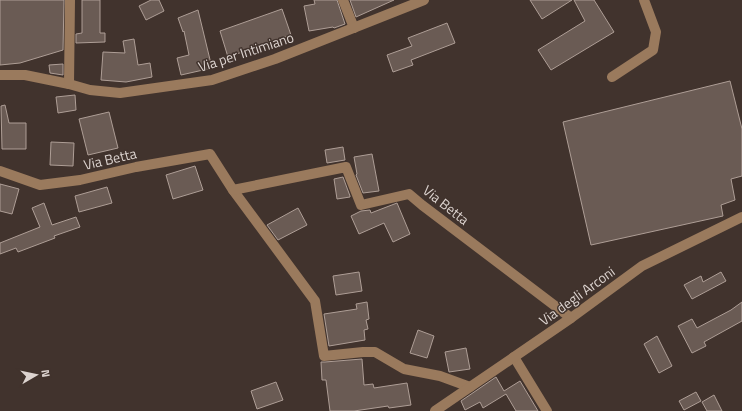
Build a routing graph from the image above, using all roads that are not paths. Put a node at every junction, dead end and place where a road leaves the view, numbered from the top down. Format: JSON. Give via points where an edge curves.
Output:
{"nodes":[{"id":1,"x":70,"y":0,"type":"edge"},
{"id":2,"x":343,"y":0,"type":"edge"},
{"id":3,"x":424,"y":0,"type":"edge"},
{"id":4,"x":644,"y":0,"type":"edge"},
{"id":5,"x":354,"y":28,"type":"junction"},
{"id":6,"x":0,"y":75,"type":"edge"},
{"id":7,"x":612,"y":76,"type":"dead end"},
{"id":8,"x":69,"y":84,"type":"junction"},
{"id":9,"x":0,"y":171,"type":"edge"},
{"id":10,"x":233,"y":190,"type":"junction"},
{"id":11,"x":742,"y":217,"type":"edge"},
{"id":12,"x":571,"y":318,"type":"junction"},
{"id":13,"x":514,"y":357,"type":"junction"},
{"id":14,"x":470,"y":387,"type":"junction"},
{"id":15,"x":435,"y":411,"type":"edge"},
{"id":16,"x":547,"y":411,"type":"edge"}],
"edges":[{"from":1,"to":8,"type":"street"},
{"from":2,"to":5,"type":"street"},
{"from":3,"to":5,"type":"street","name":"Via per Intimiano"},
{"from":4,"to":7,"type":"street","via":[[656,32],[653,50]]},
{"from":5,"to":8,"type":"street","name":"Via per Intimiano","via":[[212,80],[120,93],[90,90]]},
{"from":6,"to":8,"type":"street","name":"Via per Intimiano","via":[[25,75]]},
{"from":9,"to":10,"type":"street","name":"Via Betta","via":[[40,185],[80,180],[210,154]]},
{"from":10,"to":12,"type":"street","name":"Via Betta","via":[[346,167],[361,205],[409,194]]},
{"from":10,"to":14,"type":"street","name":"Via Betta","via":[[315,301],[324,356],[375,352],[404,369],[440,376]]},
{"from":11,"to":12,"type":"street","name":"Via degli Arconi","via":[[642,266]]},
{"from":12,"to":13,"type":"street","name":"Via degli Arconi"},
{"from":13,"to":14,"type":"street","name":"Via degli Arconi"},
{"from":13,"to":16,"type":"street"},
{"from":14,"to":15,"type":"street","name":"Via degli Arconi"}]}
